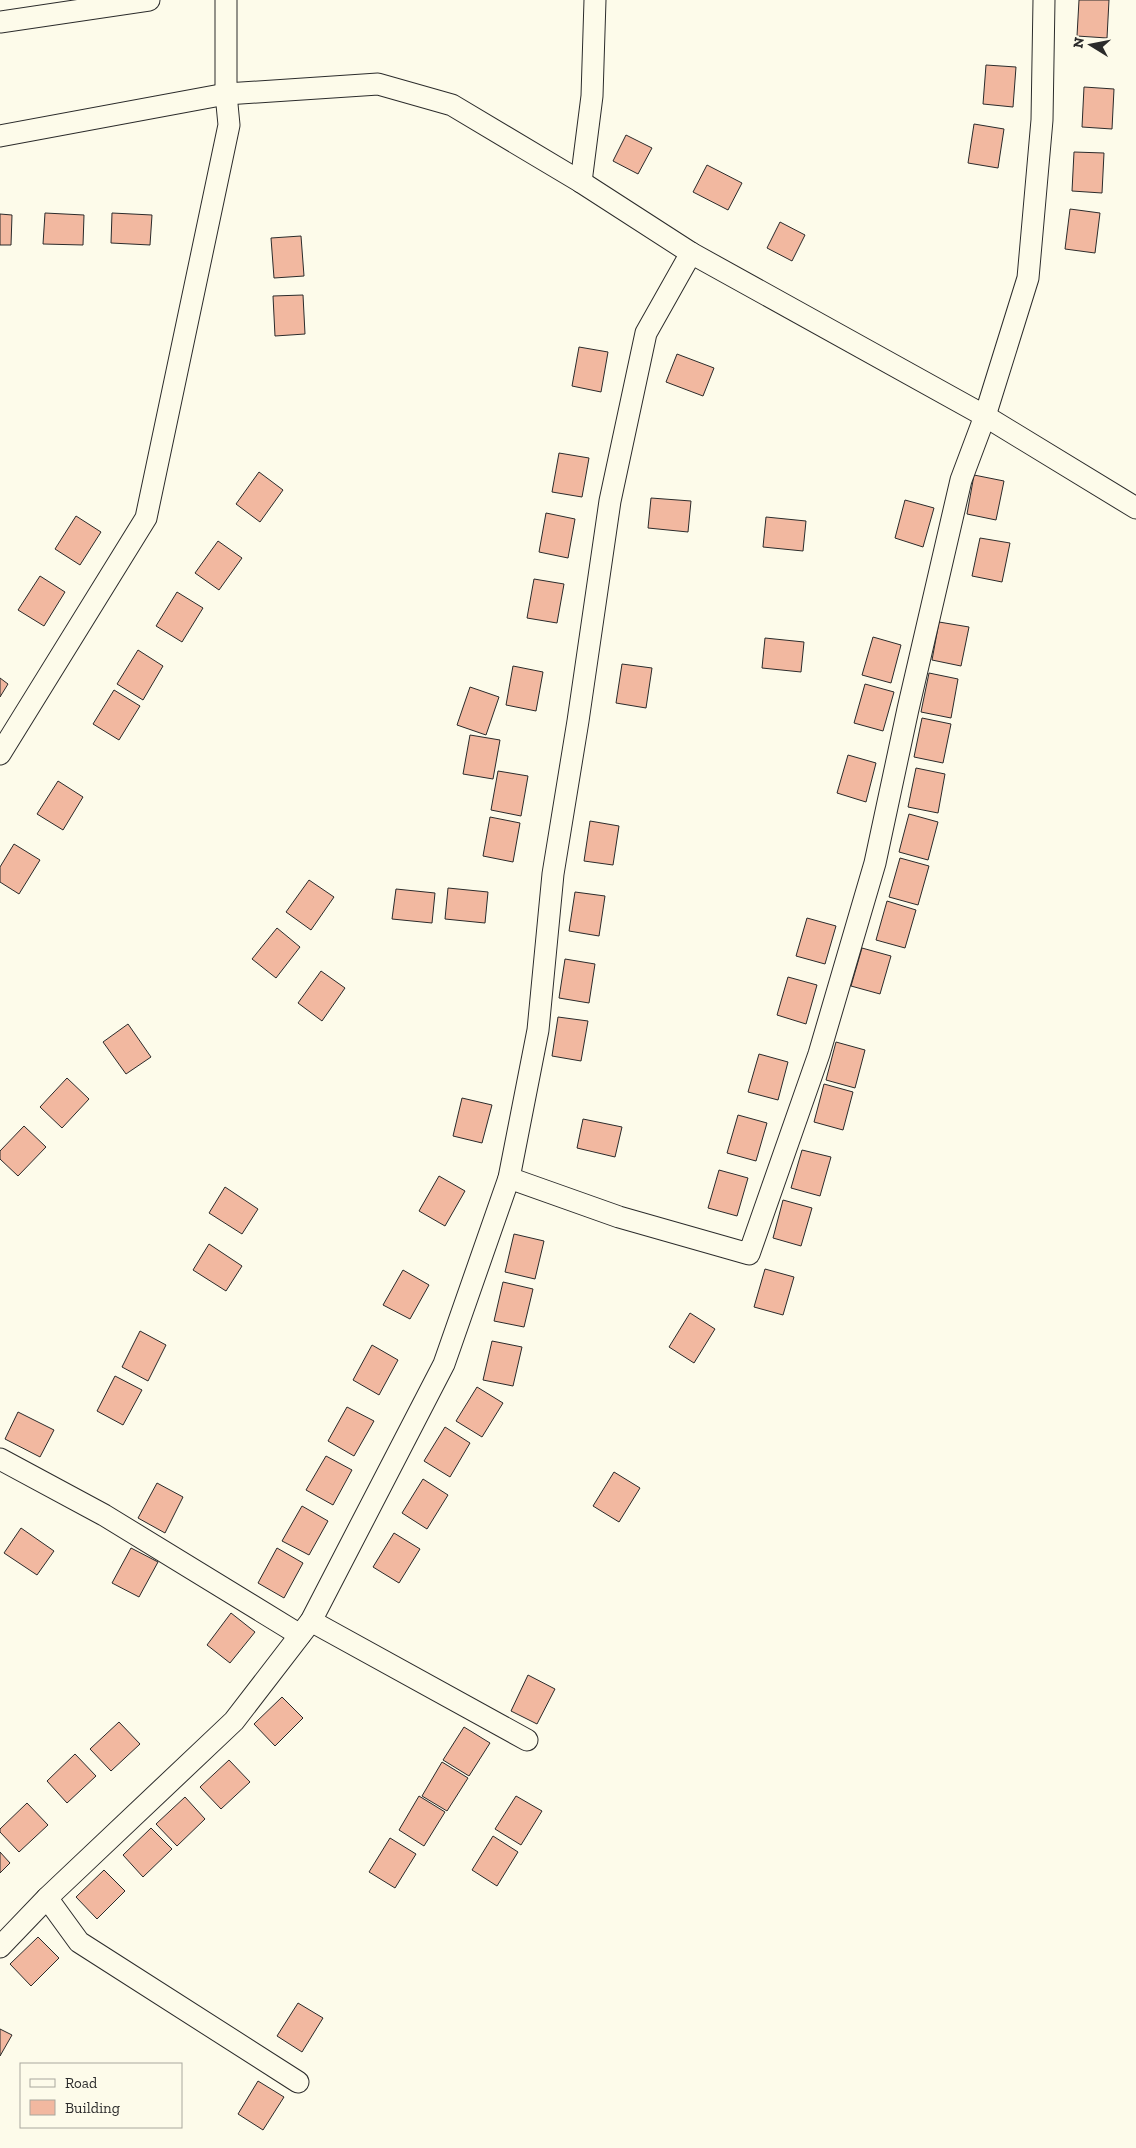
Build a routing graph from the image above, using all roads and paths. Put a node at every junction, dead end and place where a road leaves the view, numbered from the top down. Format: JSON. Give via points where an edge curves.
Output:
{"nodes":[{"id":1,"x":149,"y":0,"type":"edge"},
{"id":2,"x":226,"y":0,"type":"edge"},
{"id":3,"x":595,"y":0,"type":"edge"},
{"id":4,"x":1044,"y":0,"type":"edge"},
{"id":5,"x":0,"y":22,"type":"edge"},
{"id":6,"x":226,"y":94,"type":"junction"},
{"id":7,"x":0,"y":136,"type":"edge"},
{"id":8,"x":581,"y":182,"type":"junction"},
{"id":9,"x":691,"y":253,"type":"junction"},
{"id":10,"x":985,"y":416,"type":"junction"},
{"id":11,"x":1136,"y":508,"type":"edge"},
{"id":12,"x":0,"y":754,"type":"edge"},
{"id":13,"x":509,"y":1178,"type":"junction"},
{"id":14,"x":0,"y":1459,"type":"edge"},
{"id":15,"x":306,"y":1628,"type":"junction"},
{"id":16,"x":527,"y":1740,"type":"dead end"},
{"id":17,"x":47,"y":1898,"type":"junction"},
{"id":18,"x":0,"y":1947,"type":"edge"},
{"id":19,"x":298,"y":2082,"type":"dead end"}],
"edges":[{"from":1,"to":5,"type":"street"},
{"from":2,"to":6,"type":"street"},
{"from":3,"to":8,"type":"street","via":[[592,96]]},
{"from":4,"to":10,"type":"street","via":[[1042,120],[1028,278]]},
{"from":6,"to":7,"type":"street"},
{"from":6,"to":8,"type":"street","via":[[378,84],[452,104]]},
{"from":6,"to":12,"type":"street","via":[[229,125],[146,518]]},
{"from":8,"to":9,"type":"street"},
{"from":9,"to":10,"type":"street"},
{"from":9,"to":13,"type":"street","via":[[646,333],[610,501],[553,874],[538,1030]]},
{"from":10,"to":11,"type":"street"},
{"from":10,"to":13,"type":"street","via":[[961,480],[875,863],[819,1054],[749,1254],[619,1217]]},
{"from":13,"to":15,"type":"street","via":[[444,1364]]},
{"from":14,"to":15,"type":"street"},
{"from":15,"to":16,"type":"street"},
{"from":15,"to":17,"type":"street","via":[[234,1721]]},
{"from":17,"to":18,"type":"street"},
{"from":17,"to":19,"type":"street","via":[[79,1942]]}]}
